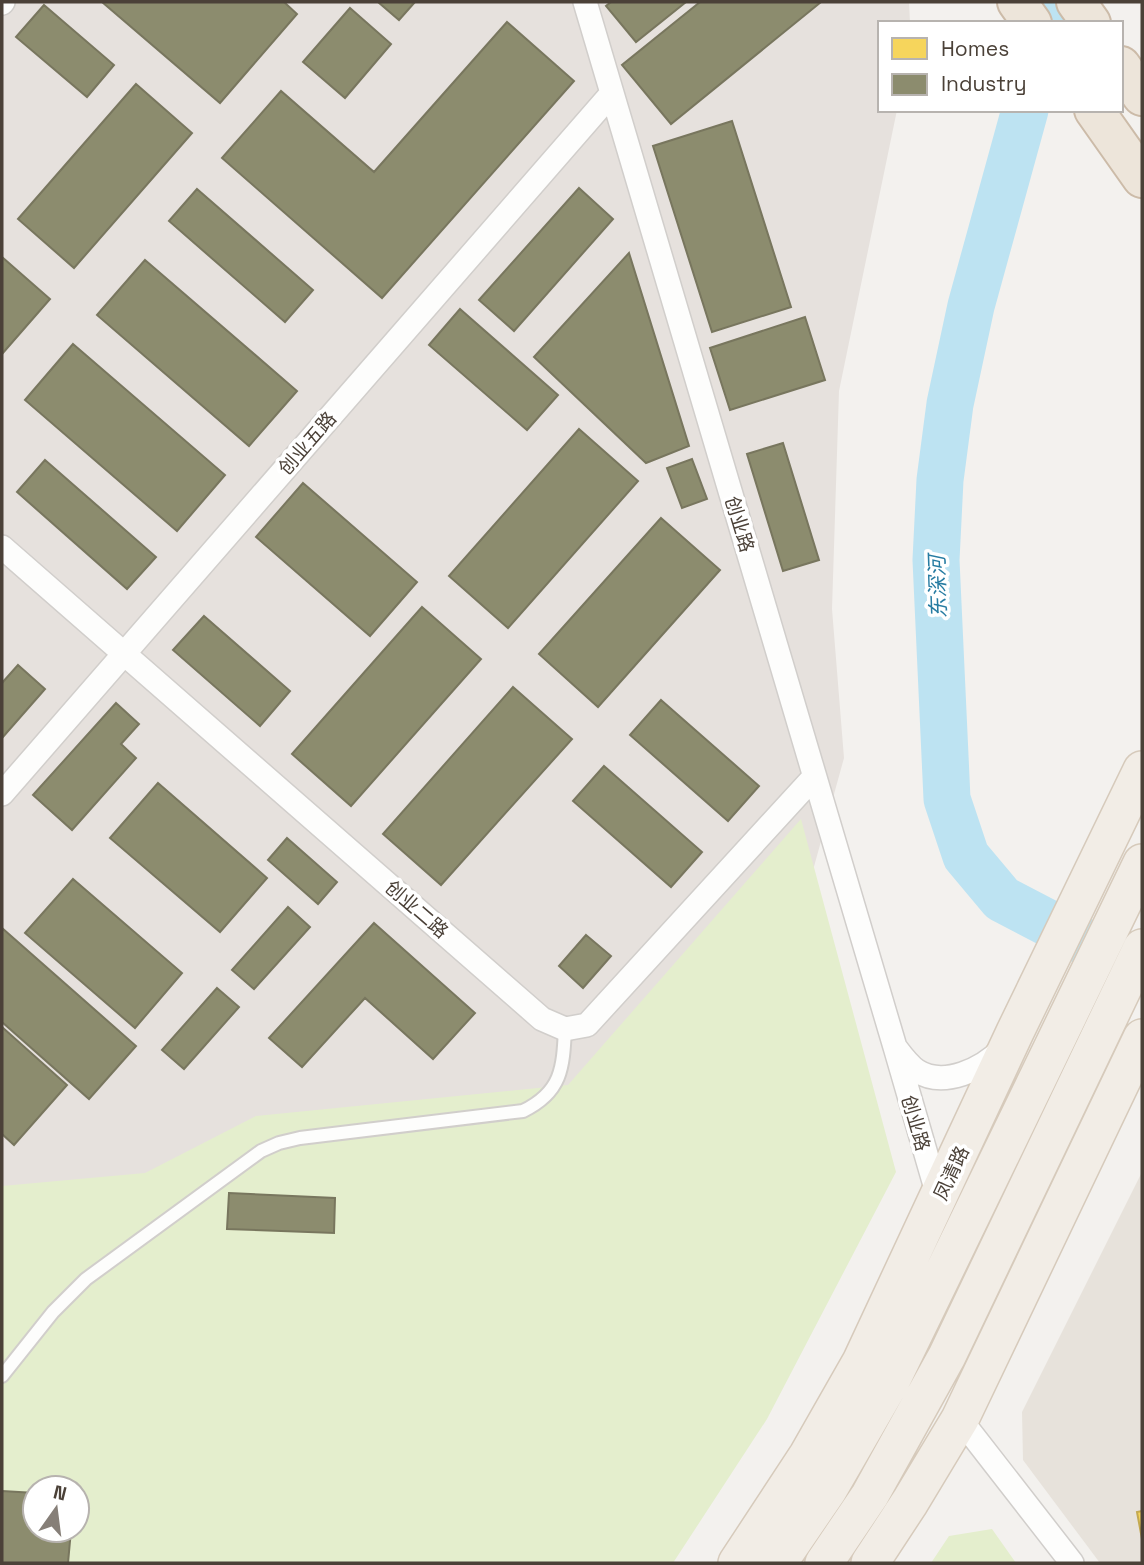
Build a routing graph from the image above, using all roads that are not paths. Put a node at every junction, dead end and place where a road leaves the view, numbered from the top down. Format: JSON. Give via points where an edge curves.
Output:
{"nodes":[{"id":1,"x":585,"y":2,"type":"edge"},
{"id":2,"x":1017,"y":2,"type":"edge"},
{"id":3,"x":1076,"y":2,"type":"edge"},
{"id":4,"x":1031,"y":21,"type":"edge"},
{"id":5,"x":1090,"y":21,"type":"edge"},
{"id":6,"x":612,"y":93,"type":"junction"},
{"id":7,"x":1095,"y":112,"type":"edge"},
{"id":8,"x":1133,"y":164,"type":"edge"},
{"id":9,"x":1142,"y":200,"type":"edge"},
{"id":10,"x":2,"y":547,"type":"edge"},
{"id":11,"x":124,"y":654,"type":"junction"},
{"id":12,"x":1142,"y":770,"type":"edge"},
{"id":13,"x":814,"y":776,"type":"junction"},
{"id":14,"x":2,"y":794,"type":"edge"},
{"id":15,"x":1142,"y":863,"type":"edge"},
{"id":16,"x":1142,"y":948,"type":"edge"},
{"id":17,"x":565,"y":1029,"type":"junction"},
{"id":18,"x":1015,"y":1032,"type":"junction"},
{"id":19,"x":1142,"y":1038,"type":"edge"},
{"id":20,"x":895,"y":1047,"type":"junction"},
{"id":21,"x":939,"y":1199,"type":"junction"},
{"id":22,"x":2,"y":1376,"type":"edge"},
{"id":23,"x":960,"y":1419,"type":"junction"},
{"id":24,"x":737,"y":1563,"type":"edge"},
{"id":25,"x":778,"y":1563,"type":"edge"},
{"id":26,"x":824,"y":1563,"type":"edge"},
{"id":27,"x":870,"y":1563,"type":"edge"},
{"id":28,"x":1072,"y":1563,"type":"edge"}],
"edges":[{"from":1,"to":6,"type":"street","name":"创业路"},
{"from":2,"to":4,"type":"highway"},
{"from":3,"to":5,"type":"highway"},
{"from":6,"to":11,"type":"street","name":"创业五路"},
{"from":6,"to":13,"type":"street","name":"创业路"},
{"from":7,"to":8,"type":"highway"},
{"from":8,"to":9,"type":"highway"},
{"from":10,"to":11,"type":"street","name":"创业二路"},
{"from":11,"to":14,"type":"street","name":"创业五路"},
{"from":11,"to":17,"type":"street","name":"创业二路","via":[[542,1019]]},
{"from":12,"to":18,"type":"main road","name":"凤清路"},
{"from":13,"to":17,"type":"street","via":[[587,1025]]},
{"from":13,"to":20,"type":"street","name":"创业路"},
{"from":15,"to":25,"type":"main road","name":"凤清路","via":[[891,1381],[828,1490]]},
{"from":16,"to":26,"type":"main road","via":[[910,1427]]},
{"from":17,"to":22,"type":"lane","via":[[563,1068],[556,1082],[548,1095],[523,1111],[300,1138],[261,1151],[86,1279]]},
{"from":18,"to":20,"type":"street","name":"创业路","via":[[984,1065],[952,1076],[918,1072]]},
{"from":18,"to":21,"type":"main road","name":"凤清路"},
{"from":19,"to":23,"type":"main road"},
{"from":20,"to":21,"type":"street","name":"创业路"},
{"from":21,"to":24,"type":"main road","name":"凤清路","via":[[835,1410]]},
{"from":23,"to":27,"type":"main road"},
{"from":23,"to":28,"type":"street"}]}
